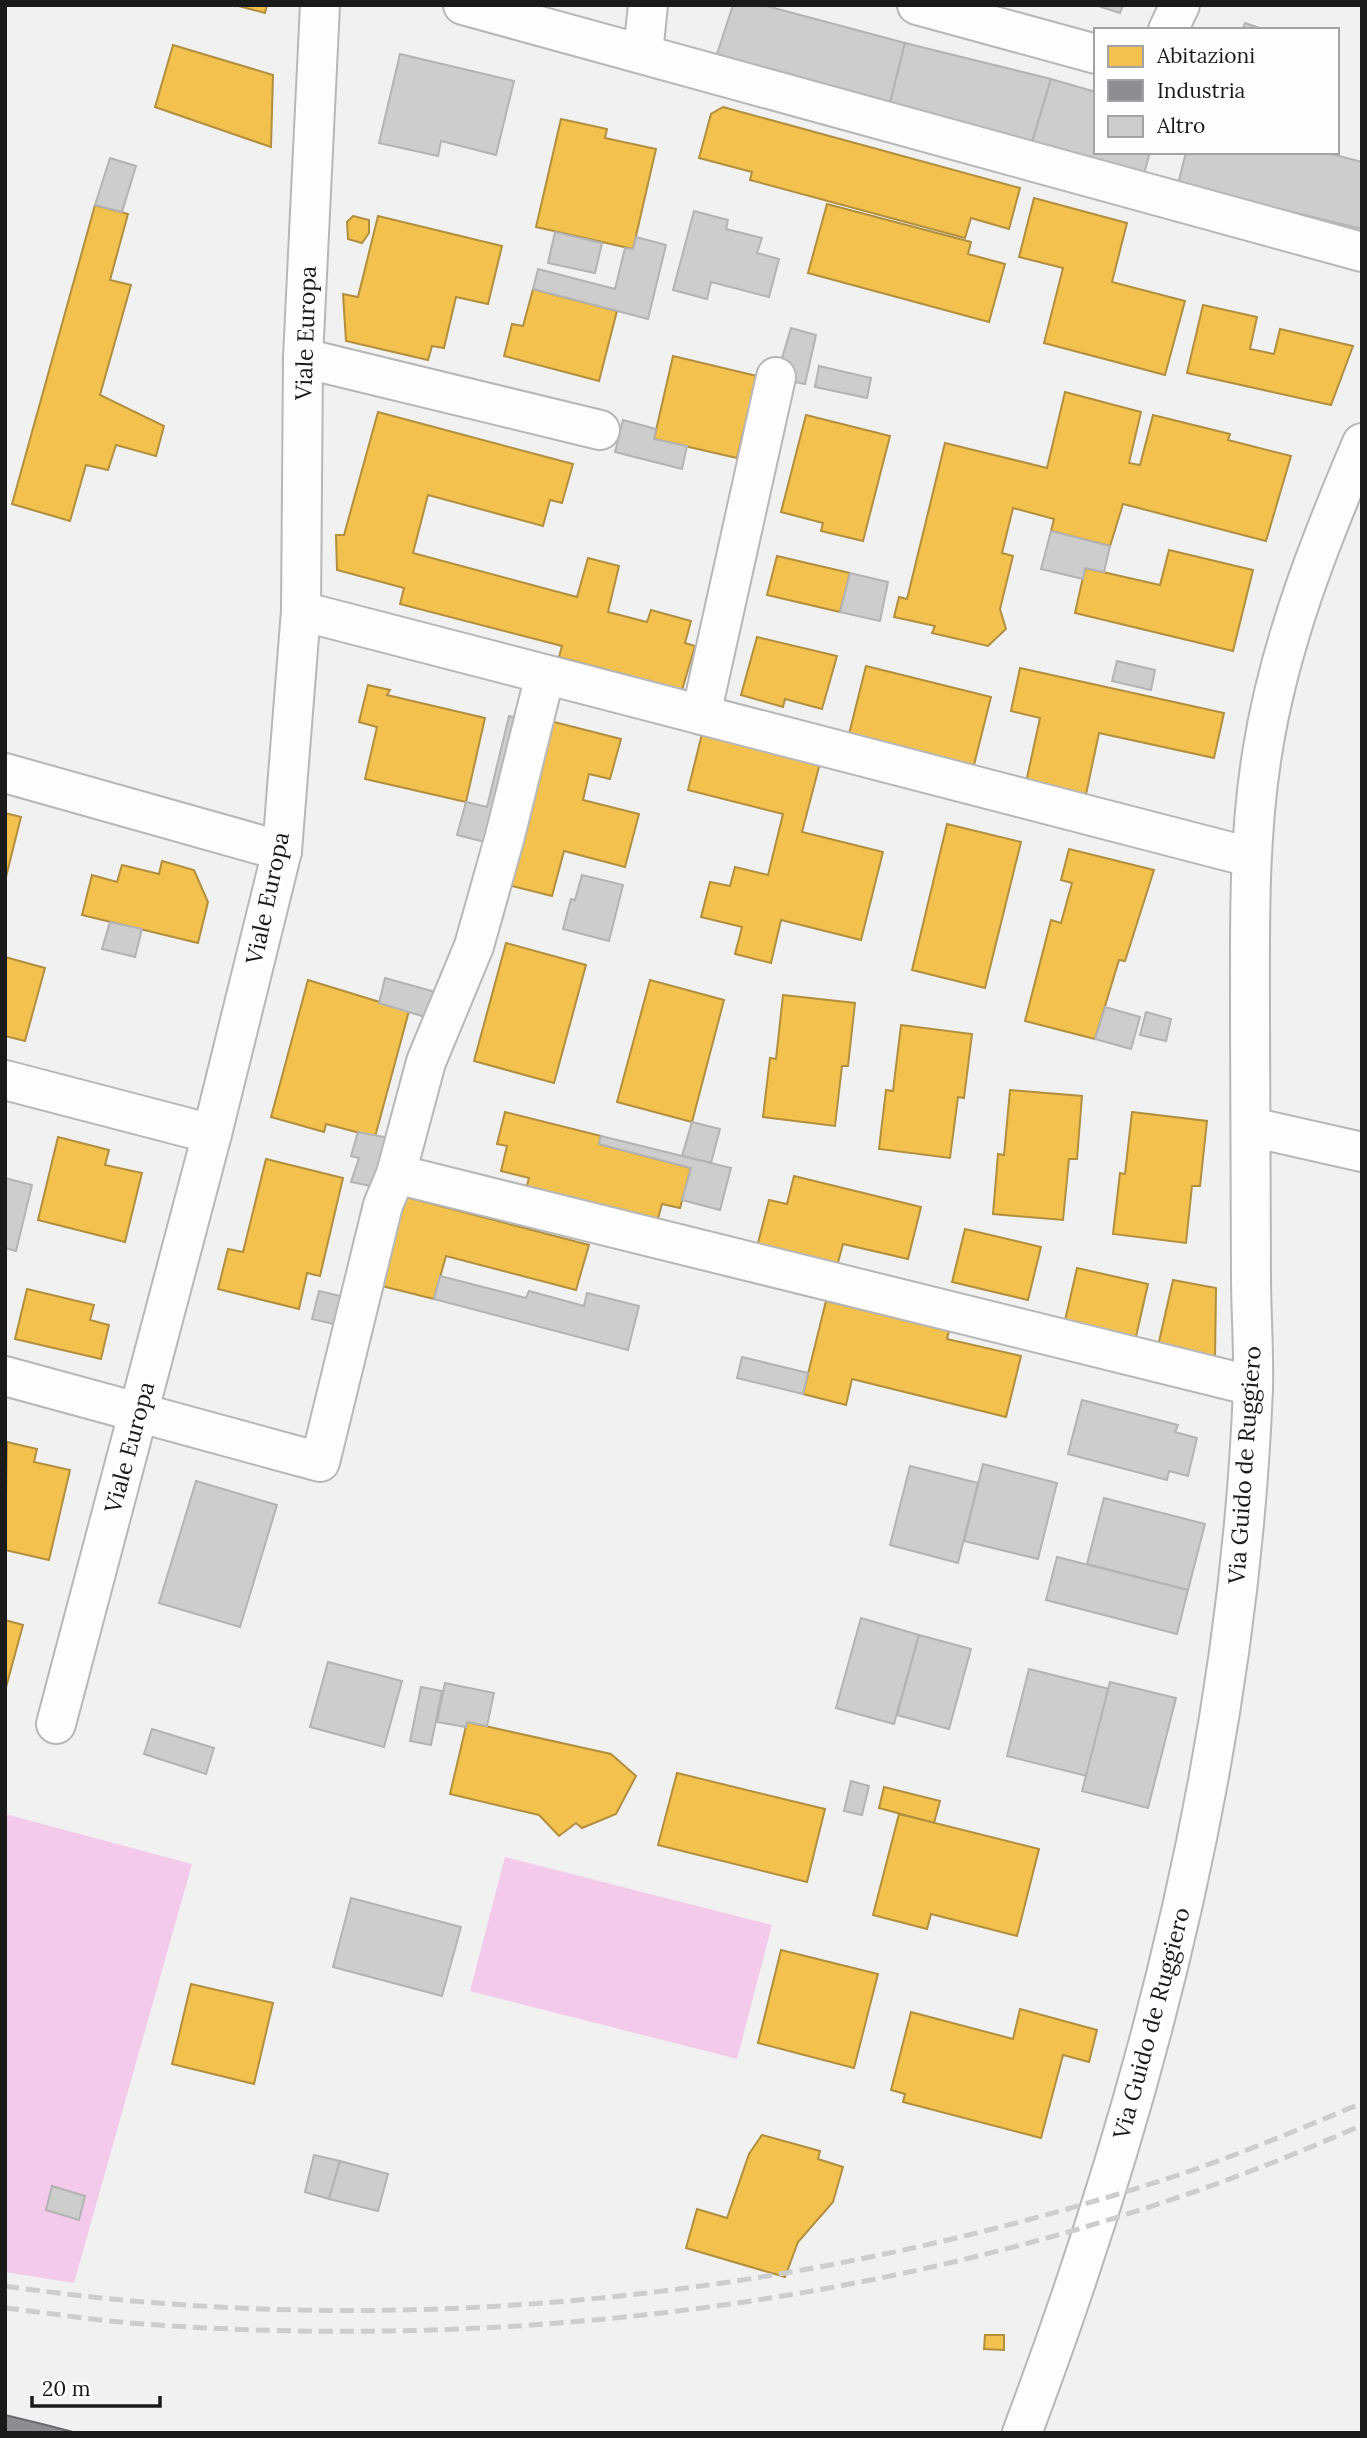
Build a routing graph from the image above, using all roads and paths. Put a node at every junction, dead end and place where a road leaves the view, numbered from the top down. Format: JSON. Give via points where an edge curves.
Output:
{"nodes":[{"id":1,"x":320,"y":5,"type":"edge"},
{"id":2,"x":463,"y":5,"type":"edge"},
{"id":3,"x":648,"y":5,"type":"edge"},
{"id":4,"x":917,"y":5,"type":"edge"},
{"id":5,"x":1180,"y":5,"type":"edge"},
{"id":6,"x":1169,"y":28,"type":"edge"},
{"id":7,"x":643,"y":53,"type":"junction"},
{"id":8,"x":1094,"y":53,"type":"edge"},
{"id":9,"x":1362,"y":252,"type":"edge"},
{"id":10,"x":303,"y":358,"type":"junction"},
{"id":11,"x":776,"y":377,"type":"dead end"},
{"id":12,"x":600,"y":430,"type":"dead end"},
{"id":13,"x":1362,"y":443,"type":"edge"},
{"id":14,"x":301,"y":611,"type":"junction"},
{"id":15,"x":545,"y":675,"type":"junction"},
{"id":16,"x":701,"y":715,"type":"junction"},
{"id":17,"x":5,"y":773,"type":"edge"},
{"id":18,"x":282,"y":851,"type":"junction"},
{"id":19,"x":1250,"y":857,"type":"junction"},
{"id":20,"x":5,"y":1080,"type":"edge"},
{"id":21,"x":1251,"y":1127,"type":"junction"},
{"id":22,"x":212,"y":1134,"type":"junction"},
{"id":23,"x":1362,"y":1152,"type":"edge"},
{"id":24,"x":396,"y":1174,"type":"junction"},
{"id":25,"x":5,"y":1376,"type":"edge"},
{"id":26,"x":1253,"y":1386,"type":"junction"},
{"id":27,"x":138,"y":1413,"type":"junction"},
{"id":28,"x":55,"y":1724,"type":"dead end"},
{"id":29,"x":1022,"y":2433,"type":"edge"}],
"edges":[{"from":1,"to":10,"type":"street","name":"Viale Europa"},
{"from":2,"to":7,"type":"street"},
{"from":3,"to":7,"type":"street"},
{"from":4,"to":8,"type":"street"},
{"from":5,"to":6,"type":"street"},
{"from":7,"to":9,"type":"street"},
{"from":10,"to":12,"type":"street"},
{"from":10,"to":14,"type":"street","name":"Viale Europa"},
{"from":11,"to":16,"type":"street"},
{"from":13,"to":19,"type":"street","name":"Via Guido de Ruggiero","via":[[1312,559],[1280,662],[1262,753]]},
{"from":14,"to":15,"type":"street"},
{"from":14,"to":18,"type":"street","name":"Viale Europa"},
{"from":15,"to":16,"type":"street"},
{"from":15,"to":24,"type":"street","via":[[474,946],[426,1062]]},
{"from":16,"to":19,"type":"street"},
{"from":17,"to":18,"type":"street"},
{"from":18,"to":22,"type":"street","name":"Viale Europa"},
{"from":19,"to":21,"type":"street","name":"Via Guido de Ruggiero"},
{"from":20,"to":22,"type":"street"},
{"from":21,"to":23,"type":"street"},
{"from":21,"to":26,"type":"street","name":"Via Guido de Ruggiero"},
{"from":22,"to":27,"type":"street","name":"Viale Europa"},
{"from":24,"to":26,"type":"street"},
{"from":24,"to":27,"type":"street","via":[[379,1218],[320,1462]]},
{"from":25,"to":27,"type":"street"},
{"from":26,"to":29,"type":"street","name":"Via Guido de Ruggiero","via":[[1233,1618],[1179,1921],[1159,2011],[1110,2177]]},
{"from":27,"to":28,"type":"street","name":"Viale Europa"}]}
